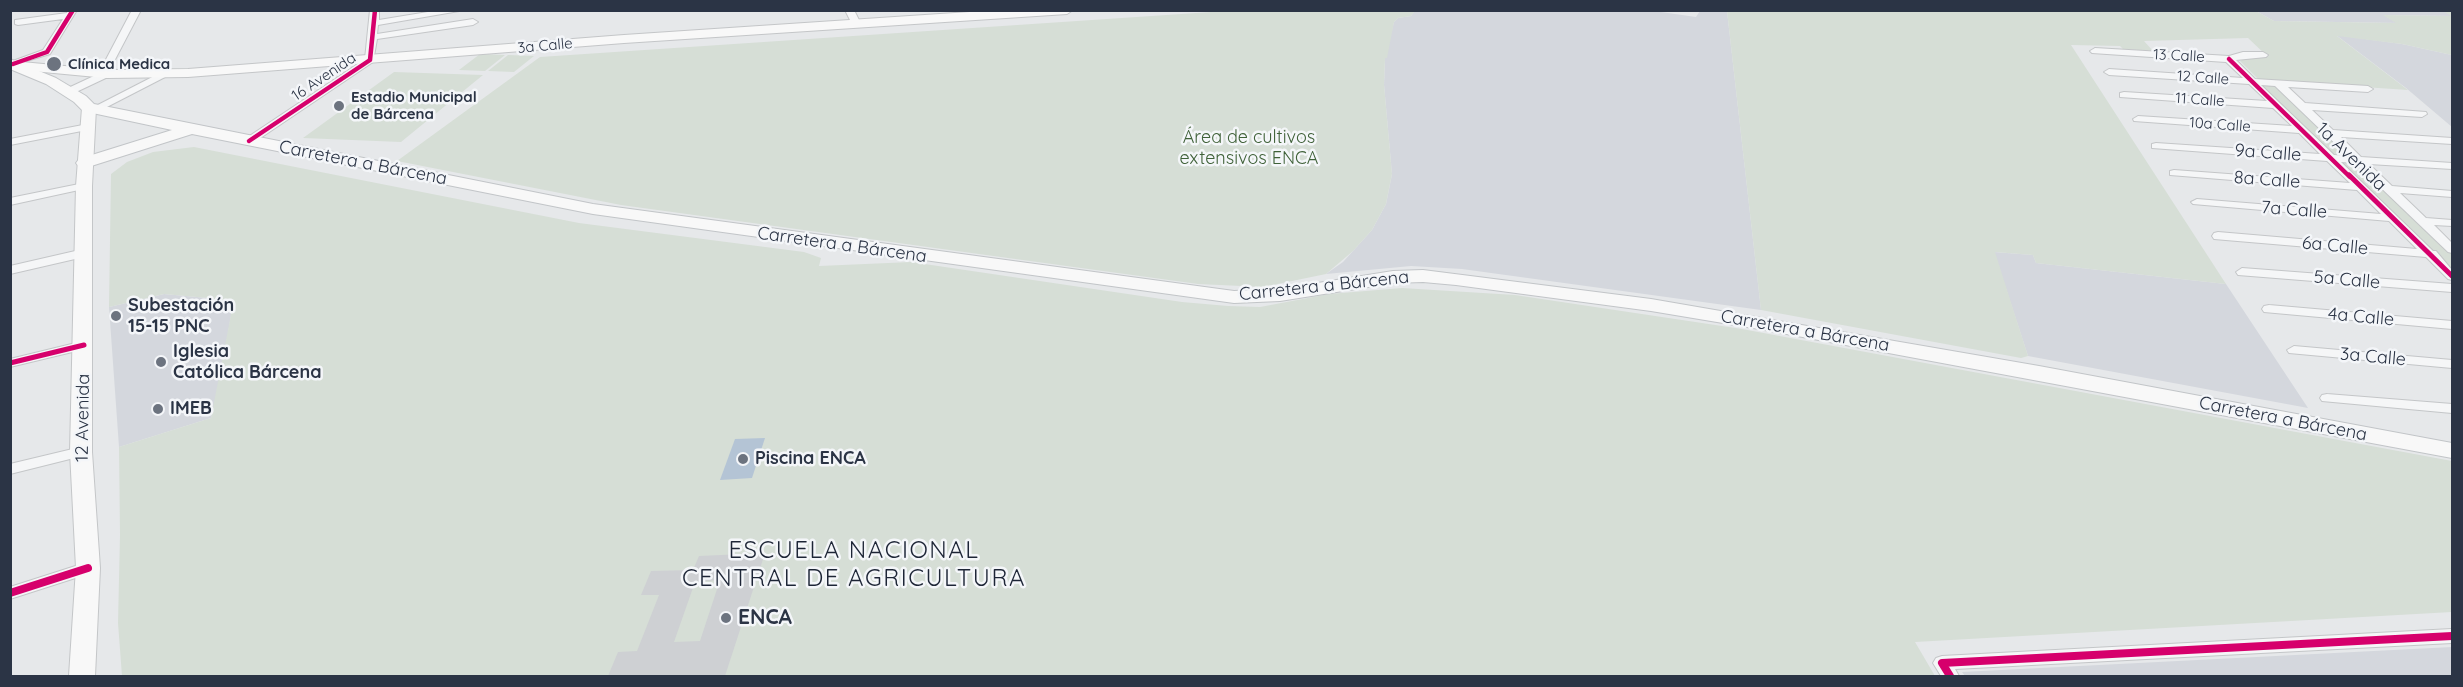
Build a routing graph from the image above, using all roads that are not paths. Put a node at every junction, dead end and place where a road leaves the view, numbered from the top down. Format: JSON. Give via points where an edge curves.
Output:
{"nodes":[{"id":1,"x":138,"y":10,"type":"edge"},
{"id":2,"x":388,"y":10,"type":"edge"},
{"id":3,"x":460,"y":10,"type":"edge"},
{"id":4,"x":849,"y":10,"type":"edge"},
{"id":5,"x":1067,"y":10,"type":"edge"},
{"id":6,"x":72,"y":13,"type":"edge"},
{"id":7,"x":375,"y":15,"type":"edge"},
{"id":8,"x":18,"y":22,"type":"dead end"},
{"id":9,"x":473,"y":22,"type":"dead end"},
{"id":10,"x":856,"y":24,"type":"junction"},
{"id":11,"x":465,"y":31,"type":"dead end"},
{"id":12,"x":371,"y":48,"type":"junction"},
{"id":13,"x":2095,"y":51,"type":"dead end"},
{"id":14,"x":2263,"y":55,"type":"dead end"},
{"id":15,"x":2229,"y":59,"type":"junction"},
{"id":16,"x":15,"y":64,"type":"edge"},
{"id":17,"x":2109,"y":72,"type":"dead end"},
{"id":18,"x":103,"y":73,"type":"junction"},
{"id":19,"x":164,"y":74,"type":"junction"},
{"id":20,"x":2252,"y":81,"type":"junction"},
{"id":21,"x":2278,"y":83,"type":"junction"},
{"id":22,"x":2368,"y":89,"type":"dead end"},
{"id":23,"x":69,"y":91,"type":"junction"},
{"id":24,"x":2124,"y":95,"type":"dead end"},
{"id":25,"x":2275,"y":105,"type":"junction"},
{"id":26,"x":2302,"y":106,"type":"junction"},
{"id":27,"x":91,"y":114,"type":"junction"},
{"id":28,"x":2422,"y":114,"type":"dead end"},
{"id":29,"x":2138,"y":119,"type":"dead end"},
{"id":30,"x":191,"y":129,"type":"junction"},
{"id":31,"x":2302,"y":130,"type":"junction"},
{"id":32,"x":2330,"y":133,"type":"junction"},
{"id":33,"x":249,"y":141,"type":"junction"},
{"id":34,"x":2452,"y":141,"type":"edge"},
{"id":35,"x":10,"y":142,"type":"edge"},
{"id":36,"x":2156,"y":146,"type":"dead end"},
{"id":37,"x":2330,"y":157,"type":"junction"},
{"id":38,"x":2357,"y":159,"type":"junction"},
{"id":39,"x":85,"y":163,"type":"junction"},
{"id":40,"x":2452,"y":166,"type":"edge"},
{"id":41,"x":2174,"y":173,"type":"dead end"},
{"id":42,"x":84,"y":186,"type":"junction"},
{"id":43,"x":2361,"y":187,"type":"junction"},
{"id":44,"x":2388,"y":189,"type":"junction"},
{"id":45,"x":2452,"y":194,"type":"edge"},
{"id":46,"x":10,"y":202,"type":"edge"},
{"id":47,"x":2196,"y":202,"type":"dead end"},
{"id":48,"x":2392,"y":218,"type":"junction"},
{"id":49,"x":2423,"y":221,"type":"junction"},
{"id":50,"x":2452,"y":223,"type":"edge"},
{"id":51,"x":2218,"y":236,"type":"dead end"},
{"id":52,"x":2452,"y":249,"type":"edge"},
{"id":53,"x":84,"y":253,"type":"junction"},
{"id":54,"x":2429,"y":253,"type":"junction"},
{"id":55,"x":2452,"y":255,"type":"edge"},
{"id":56,"x":10,"y":270,"type":"edge"},
{"id":57,"x":2242,"y":272,"type":"dead end"},
{"id":58,"x":2452,"y":276,"type":"edge"},
{"id":59,"x":2452,"y":288,"type":"edge"},
{"id":60,"x":2269,"y":309,"type":"dead end"},
{"id":61,"x":2452,"y":325,"type":"edge"},
{"id":62,"x":84,"y":345,"type":"junction"},
{"id":63,"x":2294,"y":350,"type":"dead end"},
{"id":64,"x":10,"y":363,"type":"edge"},
{"id":65,"x":2452,"y":364,"type":"edge"},
{"id":66,"x":2327,"y":398,"type":"dead end"},
{"id":67,"x":2452,"y":409,"type":"edge"},
{"id":68,"x":81,"y":452,"type":"junction"},
{"id":69,"x":2452,"y":452,"type":"edge"},
{"id":70,"x":10,"y":470,"type":"edge"},
{"id":71,"x":88,"y":568,"type":"junction"},
{"id":72,"x":10,"y":593,"type":"edge"},
{"id":73,"x":2452,"y":636,"type":"edge"},
{"id":74,"x":82,"y":676,"type":"edge"},
{"id":75,"x":1950,"y":676,"type":"edge"}],
"edges":[{"from":1,"to":18,"type":"street"},
{"from":2,"to":7,"type":"street"},
{"from":3,"to":7,"type":"street"},
{"from":4,"to":10,"type":"street"},
{"from":5,"to":10,"type":"main road","name":"3a Calle"},
{"from":6,"to":8,"type":"street"},
{"from":6,"to":16,"type":"street","via":[[47,52]]},
{"from":7,"to":12,"type":"street","name":"16 Avenida"},
{"from":9,"to":12,"type":"street"},
{"from":10,"to":12,"type":"main road","name":"3a Calle"},
{"from":11,"to":12,"type":"street"},
{"from":12,"to":19,"type":"main road","name":"3a Calle"},
{"from":12,"to":33,"type":"street","name":"16 Avenida"},
{"from":13,"to":15,"type":"street","name":"13 Calle"},
{"from":14,"to":15,"type":"street","name":"13 Calle"},
{"from":15,"to":20,"type":"street","name":"1a Avenida"},
{"from":16,"to":18,"type":"main road","name":"3a Calle"},
{"from":16,"to":23,"type":"main road"},
{"from":17,"to":20,"type":"street","name":"12 Calle"},
{"from":18,"to":19,"type":"main road","name":"3a Calle"},
{"from":18,"to":23,"type":"street"},
{"from":19,"to":27,"type":"street"},
{"from":20,"to":21,"type":"street","name":"12 Calle"},
{"from":20,"to":25,"type":"street","name":"1a Avenida"},
{"from":21,"to":22,"type":"street","name":"12 Calle"},
{"from":21,"to":26,"type":"street","name":"1a Avenida"},
{"from":23,"to":27,"type":"main road"},
{"from":24,"to":25,"type":"street","name":"11 Calle"},
{"from":25,"to":31,"type":"street","name":"1a Avenida"},
{"from":26,"to":28,"type":"street"},
{"from":26,"to":32,"type":"street","name":"1a Avenida"},
{"from":27,"to":30,"type":"main road","name":"Carretera a Bárcena"},
{"from":27,"to":35,"type":"street"},
{"from":27,"to":39,"type":"main road","name":"12 Avenida"},
{"from":29,"to":31,"type":"street","name":"10a Calle"},
{"from":30,"to":33,"type":"main road","name":"Carretera a Bárcena"},
{"from":30,"to":39,"type":"main road"},
{"from":31,"to":37,"type":"street","name":"1a Avenida"},
{"from":32,"to":34,"type":"street"},
{"from":32,"to":38,"type":"street","name":"1a Avenida"},
{"from":33,"to":69,"type":"main road","name":"Carretera a Bárcena","via":[[592,208],[1213,295],[1265,297],[1375,279],[1423,276],[1651,305],[2039,373]]},
{"from":36,"to":37,"type":"street","name":"9a Calle"},
{"from":37,"to":38,"type":"street","name":"9a Calle"},
{"from":37,"to":43,"type":"street","name":"1a Avenida"},
{"from":38,"to":40,"type":"street","name":"9a Calle"},
{"from":38,"to":44,"type":"street","name":"1a Avenida"},
{"from":39,"to":42,"type":"main road","name":"12 Avenida"},
{"from":41,"to":43,"type":"street","name":"8a Calle"},
{"from":42,"to":46,"type":"street"},
{"from":42,"to":53,"type":"main road","name":"12 Avenida"},
{"from":43,"to":48,"type":"street","name":"1a Avenida"},
{"from":44,"to":45,"type":"street"},
{"from":44,"to":49,"type":"street","name":"1a Avenida"},
{"from":47,"to":48,"type":"street","name":"7a Calle"},
{"from":48,"to":54,"type":"street","name":"1a Avenida"},
{"from":49,"to":50,"type":"street"},
{"from":49,"to":52,"type":"street","name":"1a Avenida"},
{"from":51,"to":54,"type":"street","name":"6a Calle"},
{"from":53,"to":56,"type":"street"},
{"from":53,"to":62,"type":"main road","name":"12 Avenida"},
{"from":54,"to":55,"type":"street","name":"6a Calle"},
{"from":54,"to":58,"type":"street","name":"1a Avenida"},
{"from":57,"to":59,"type":"street","name":"5a Calle"},
{"from":60,"to":61,"type":"street","name":"4a Calle"},
{"from":62,"to":64,"type":"street"},
{"from":62,"to":68,"type":"main road","name":"12 Avenida"},
{"from":63,"to":65,"type":"street","name":"3a Calle"},
{"from":66,"to":67,"type":"street"},
{"from":68,"to":70,"type":"street"},
{"from":68,"to":71,"type":"main road","name":"12 Avenida"},
{"from":71,"to":72,"type":"street"},
{"from":71,"to":74,"type":"main road","name":"12 Avenida"},
{"from":73,"to":75,"type":"street","via":[[1942,663]]}]}
